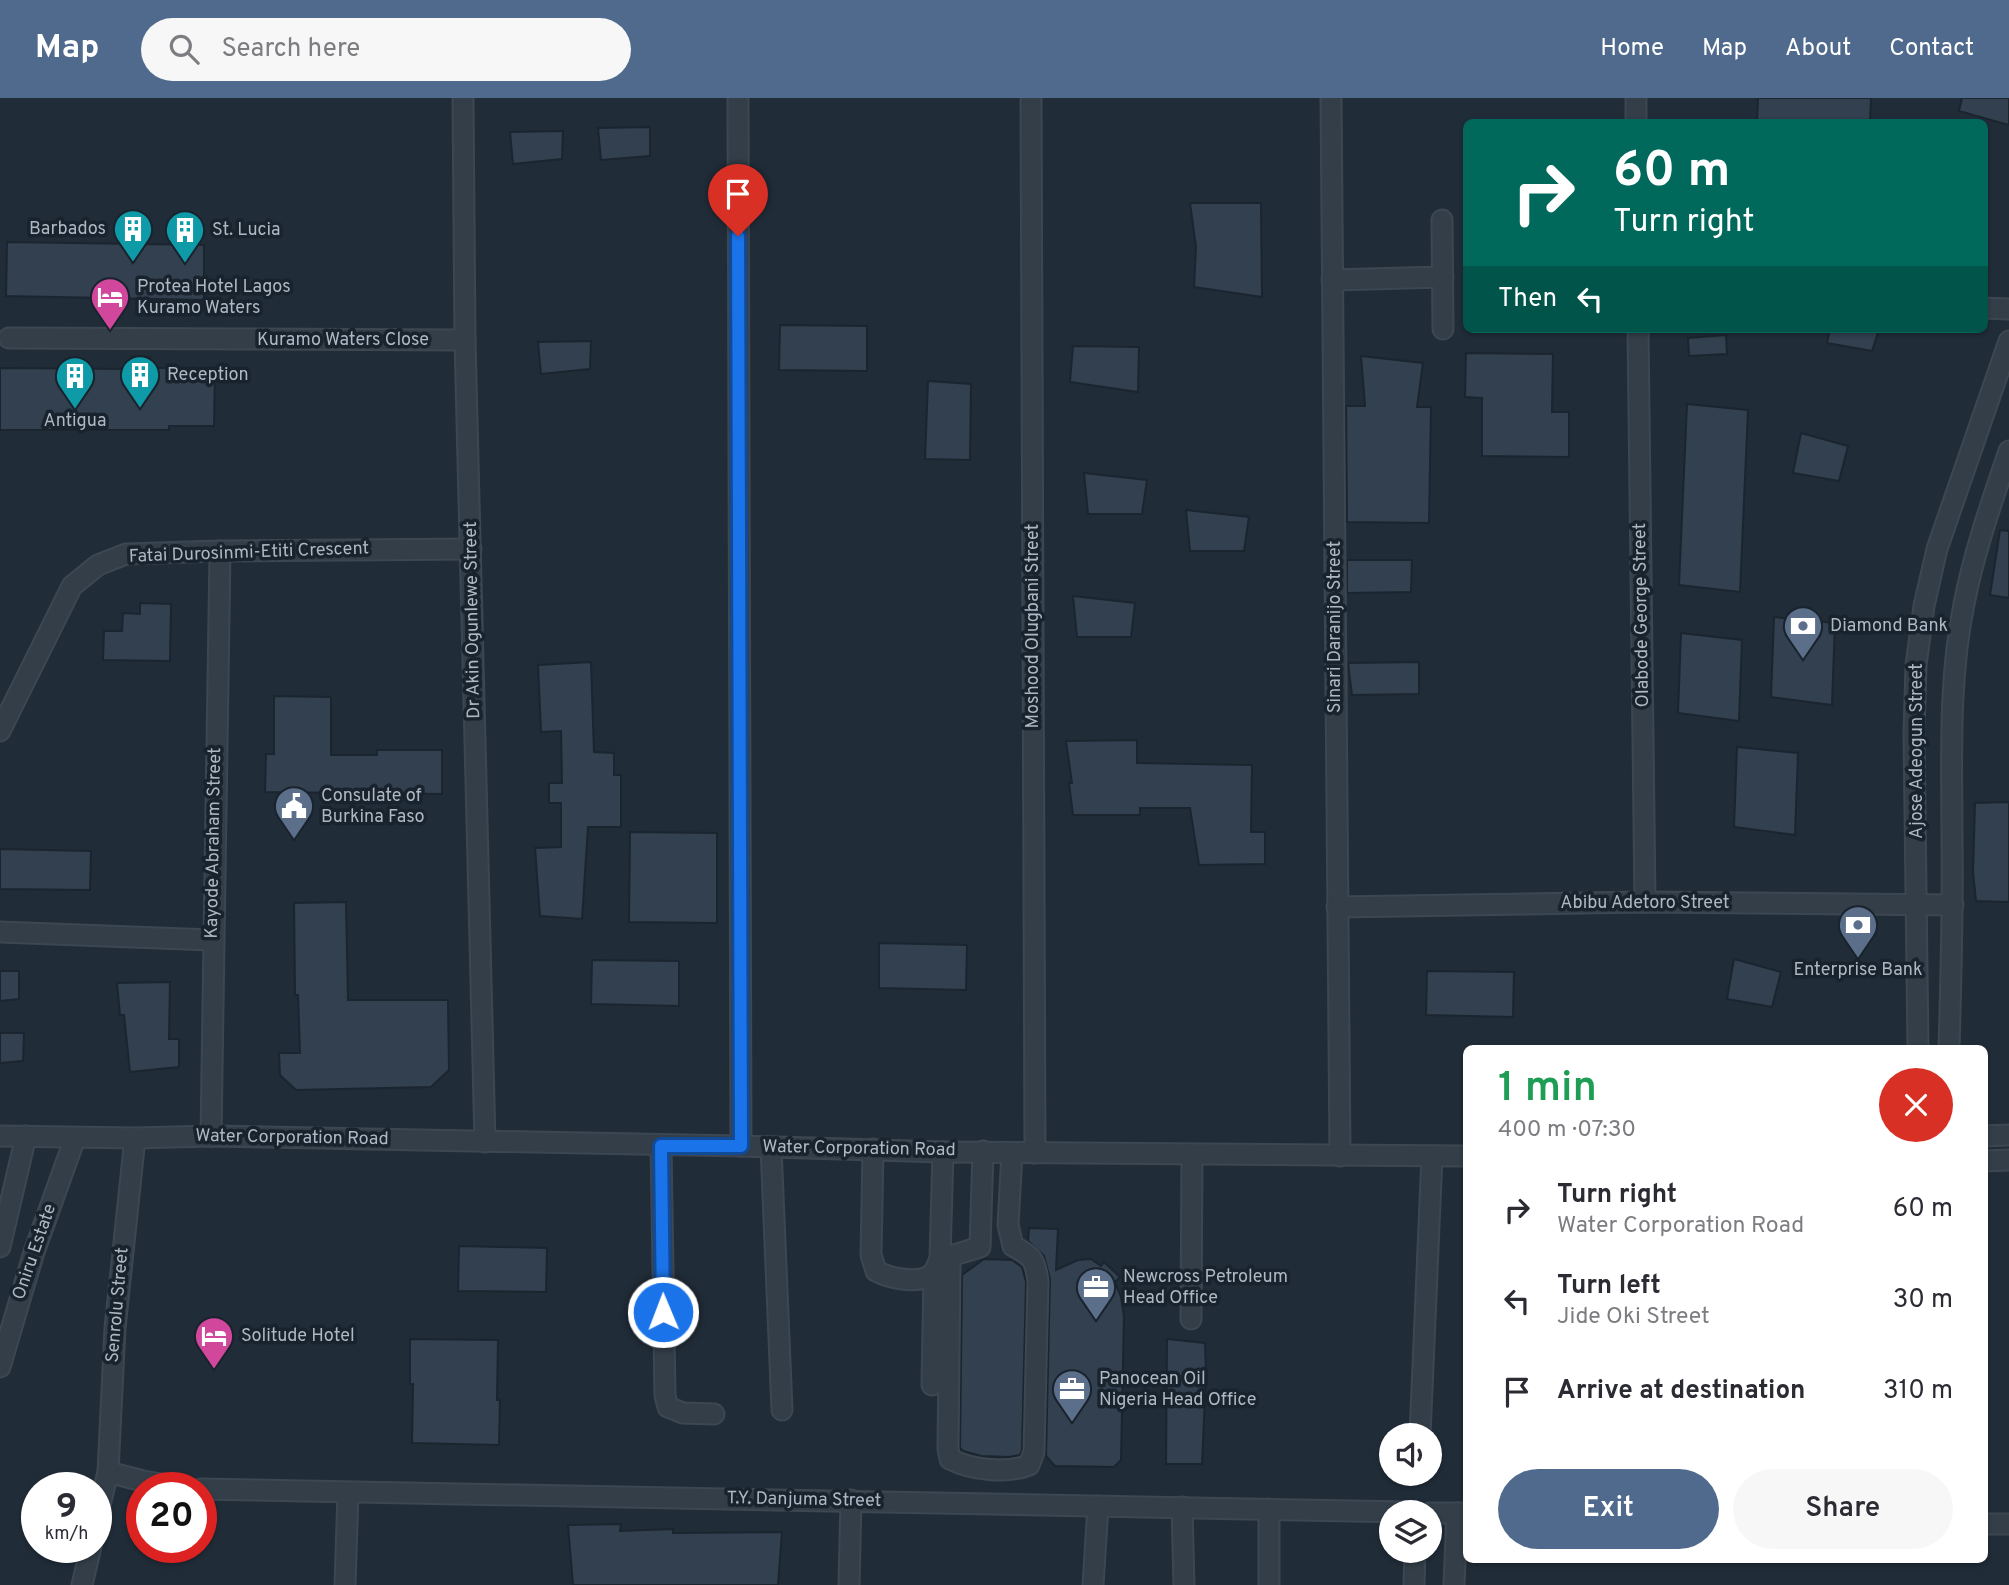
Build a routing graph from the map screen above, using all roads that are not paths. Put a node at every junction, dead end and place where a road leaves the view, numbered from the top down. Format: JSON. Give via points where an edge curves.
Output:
{"nodes":[{"id":1,"x":463,"y":98,"type":"edge"},
{"id":2,"x":738,"y":98,"type":"edge"},
{"id":3,"x":1031,"y":98,"type":"edge"},
{"id":4,"x":1331,"y":98,"type":"edge"},
{"id":5,"x":1636,"y":98,"type":"edge"},
{"id":6,"x":1636,"y":119,"type":"edge"},
{"id":7,"x":1442,"y":220,"type":"dead end"},
{"id":8,"x":1443,"y":276,"type":"junction"},
{"id":9,"x":1332,"y":280,"type":"junction"},
{"id":10,"x":1988,"y":308,"type":"edge"},
{"id":11,"x":2009,"y":309,"type":"edge"},
{"id":12,"x":1443,"y":330,"type":"dead end"},
{"id":13,"x":1638,"y":333,"type":"edge"},
{"id":14,"x":9,"y":338,"type":"dead end"},
{"id":15,"x":465,"y":340,"type":"junction"},
{"id":16,"x":2009,"y":341,"type":"edge"},
{"id":17,"x":2009,"y":451,"type":"edge"},
{"id":18,"x":471,"y":549,"type":"junction"},
{"id":19,"x":220,"y":551,"type":"junction"},
{"id":20,"x":0,"y":731,"type":"edge"},
{"id":21,"x":1645,"y":902,"type":"junction"},
{"id":22,"x":1918,"y":905,"type":"junction"},
{"id":23,"x":1953,"y":905,"type":"junction"},
{"id":24,"x":1337,"y":907,"type":"junction"},
{"id":25,"x":0,"y":932,"type":"edge"},
{"id":26,"x":212,"y":940,"type":"junction"},
{"id":27,"x":1918,"y":1045,"type":"edge"},
{"id":28,"x":1949,"y":1045,"type":"edge"},
{"id":29,"x":2009,"y":1135,"type":"edge"},
{"id":30,"x":0,"y":1136,"type":"edge"},
{"id":31,"x":26,"y":1136,"type":"junction"},
{"id":32,"x":211,"y":1136,"type":"junction"},
{"id":33,"x":1988,"y":1136,"type":"edge"},
{"id":34,"x":75,"y":1138,"type":"junction"},
{"id":35,"x":135,"y":1138,"type":"junction"},
{"id":36,"x":485,"y":1142,"type":"junction"},
{"id":37,"x":661,"y":1146,"type":"junction"},
{"id":38,"x":741,"y":1146,"type":"junction"},
{"id":39,"x":771,"y":1147,"type":"junction"},
{"id":40,"x":873,"y":1149,"type":"junction"},
{"id":41,"x":943,"y":1152,"type":"junction"},
{"id":42,"x":983,"y":1152,"type":"junction"},
{"id":43,"x":1012,"y":1153,"type":"junction"},
{"id":44,"x":1035,"y":1153,"type":"junction"},
{"id":45,"x":1192,"y":1154,"type":"junction"},
{"id":46,"x":1340,"y":1156,"type":"junction"},
{"id":47,"x":1432,"y":1156,"type":"junction"},
{"id":48,"x":1463,"y":1156,"type":"edge"},
{"id":49,"x":2009,"y":1160,"type":"edge"},
{"id":50,"x":1988,"y":1161,"type":"edge"},
{"id":51,"x":1013,"y":1246,"type":"junction"},
{"id":52,"x":0,"y":1247,"type":"edge"},
{"id":53,"x":980,"y":1247,"type":"junction"},
{"id":54,"x":934,"y":1272,"type":"junction"},
{"id":55,"x":1191,"y":1319,"type":"dead end"},
{"id":56,"x":0,"y":1367,"type":"edge"},
{"id":57,"x":932,"y":1385,"type":"dead end"},
{"id":58,"x":782,"y":1410,"type":"dead end"},
{"id":59,"x":715,"y":1414,"type":"dead end"},
{"id":60,"x":1421,"y":1423,"type":"edge"},
{"id":61,"x":108,"y":1472,"type":"edge"},
{"id":62,"x":217,"y":1489,"type":"edge"},
{"id":63,"x":348,"y":1493,"type":"junction"},
{"id":64,"x":851,"y":1500,"type":"junction"},
{"id":65,"x":1098,"y":1506,"type":"junction"},
{"id":66,"x":1182,"y":1507,"type":"junction"},
{"id":67,"x":1269,"y":1509,"type":"junction"},
{"id":68,"x":1379,"y":1511,"type":"edge"},
{"id":69,"x":1442,"y":1513,"type":"edge"},
{"id":70,"x":1462,"y":1513,"type":"edge"},
{"id":71,"x":1988,"y":1524,"type":"edge"},
{"id":72,"x":2009,"y":1524,"type":"edge"},
{"id":73,"x":87,"y":1563,"type":"edge"},
{"id":74,"x":1415,"y":1563,"type":"edge"},
{"id":75,"x":82,"y":1585,"type":"edge"},
{"id":76,"x":345,"y":1585,"type":"edge"},
{"id":77,"x":849,"y":1585,"type":"edge"},
{"id":78,"x":1093,"y":1585,"type":"edge"},
{"id":79,"x":1184,"y":1585,"type":"edge"},
{"id":80,"x":1269,"y":1585,"type":"edge"},
{"id":81,"x":1414,"y":1585,"type":"edge"},
{"id":82,"x":1454,"y":1585,"type":"edge"}],
"edges":[{"from":1,"to":15,"type":"street","name":"Dr Akin Ogunlewe Street"},
{"from":2,"to":38,"type":"street"},
{"from":3,"to":44,"type":"street","name":"Moshood Olugbani Street"},
{"from":4,"to":9,"type":"street","name":"Sinari Daranijo Street"},
{"from":5,"to":6,"type":"street"},
{"from":7,"to":8,"type":"street"},
{"from":8,"to":9,"type":"street"},
{"from":8,"to":12,"type":"street"},
{"from":9,"to":24,"type":"street","name":"Sinari Daranijo Street"},
{"from":10,"to":11,"type":"street"},
{"from":13,"to":21,"type":"street","name":"Olabode George Street"},
{"from":14,"to":15,"type":"street","name":"Kuramo Waters Close"},
{"from":15,"to":18,"type":"street","name":"Dr Akin Ogunlewe Street"},
{"from":16,"to":22,"type":"street","name":"Ajose Adeogun Street","via":[[1937,549],[1924,606],[1914,733]]},
{"from":17,"to":23,"type":"street","name":"Ajose Adeogun Street","via":[[1964,603],[1956,662]]},
{"from":18,"to":19,"type":"street","name":"Fatai Durosinmi-Etiti Crescent"},
{"from":18,"to":36,"type":"street","name":"Dr Akin Ogunlewe Street"},
{"from":19,"to":20,"type":"street","name":"Fatai Durosinmi-Etiti Crescent","via":[[126,554],[98,565],[72,586]]},
{"from":19,"to":26,"type":"street","name":"Kayode Abraham Street"},
{"from":21,"to":22,"type":"street","name":"Abibu Adetoro Street"},
{"from":21,"to":24,"type":"street","name":"Abibu Adetoro Street"},
{"from":22,"to":23,"type":"street","name":"Abibu Adetoro Street"},
{"from":22,"to":27,"type":"street","name":"Ajose Adeogun Street"},
{"from":23,"to":28,"type":"street","name":"Ajose Adeogun Street"},
{"from":24,"to":46,"type":"street","name":"Sinari Daranijo Street"},
{"from":25,"to":26,"type":"street"},
{"from":26,"to":32,"type":"street","name":"Kayode Abraham Street"},
{"from":29,"to":33,"type":"street"},
{"from":30,"to":31,"type":"street","name":"Water Corporation Road"},
{"from":31,"to":34,"type":"street","name":"Water Corporation Road"},
{"from":31,"to":52,"type":"street","name":"Oniru Estate"},
{"from":32,"to":35,"type":"street","name":"Water Corporation Road"},
{"from":32,"to":36,"type":"street","name":"Water Corporation Road"},
{"from":34,"to":35,"type":"street","name":"Water Corporation Road"},
{"from":34,"to":56,"type":"street","name":"Oniru Estate","via":[[26,1274]]},
{"from":35,"to":61,"type":"street","name":"Senrolu Street","via":[[115,1328]]},
{"from":36,"to":37,"type":"street","name":"Water Corporation Road"},
{"from":37,"to":38,"type":"street","name":"Water Corporation Road"},
{"from":37,"to":59,"type":"street","via":[[664,1396],[668,1407],[683,1413]]},
{"from":38,"to":39,"type":"street","name":"Water Corporation Road"},
{"from":39,"to":40,"type":"street","name":"Water Corporation Road"},
{"from":39,"to":58,"type":"street"},
{"from":40,"to":41,"type":"street","name":"Water Corporation Road"},
{"from":40,"to":54,"type":"street","via":[[871,1255],[876,1271],[888,1277],[923,1279]]},
{"from":41,"to":42,"type":"street","name":"Water Corporation Road"},
{"from":41,"to":54,"type":"street","via":[[940,1258]]},
{"from":42,"to":43,"type":"street","name":"Water Corporation Road"},
{"from":42,"to":53,"type":"street"},
{"from":43,"to":44,"type":"street","name":"Water Corporation Road"},
{"from":43,"to":51,"type":"street","via":[[1008,1224]]},
{"from":44,"to":45,"type":"street","name":"Water Corporation Road"},
{"from":45,"to":46,"type":"street","name":"Water Corporation Road"},
{"from":45,"to":55,"type":"street"},
{"from":46,"to":47,"type":"street","name":"Water Corporation Road"},
{"from":47,"to":48,"type":"street","name":"Water Corporation Road"},
{"from":47,"to":60,"type":"street"},
{"from":49,"to":50,"type":"street"},
{"from":51,"to":53,"type":"street"},
{"from":51,"to":53,"type":"street","via":[[1036,1262],[1038,1281],[1034,1452],[1030,1465],[1018,1469],[964,1466],[950,1459],[948,1450],[951,1256]]},
{"from":54,"to":57,"type":"street"},
{"from":62,"to":63,"type":"street","name":"T.Y. Danjuma Street"},
{"from":63,"to":64,"type":"street","name":"T.Y. Danjuma Street"},
{"from":63,"to":76,"type":"street"},
{"from":64,"to":65,"type":"street","name":"T.Y. Danjuma Street"},
{"from":64,"to":77,"type":"street"},
{"from":65,"to":66,"type":"street","name":"T.Y. Danjuma Street"},
{"from":65,"to":78,"type":"street"},
{"from":66,"to":67,"type":"street","name":"T.Y. Danjuma Street"},
{"from":66,"to":79,"type":"street"},
{"from":67,"to":68,"type":"street","name":"T.Y. Danjuma Street"},
{"from":67,"to":80,"type":"street"},
{"from":69,"to":70,"type":"street"},
{"from":70,"to":82,"type":"street"},
{"from":71,"to":72,"type":"street"},
{"from":73,"to":75,"type":"street"},
{"from":74,"to":81,"type":"street"}]}
